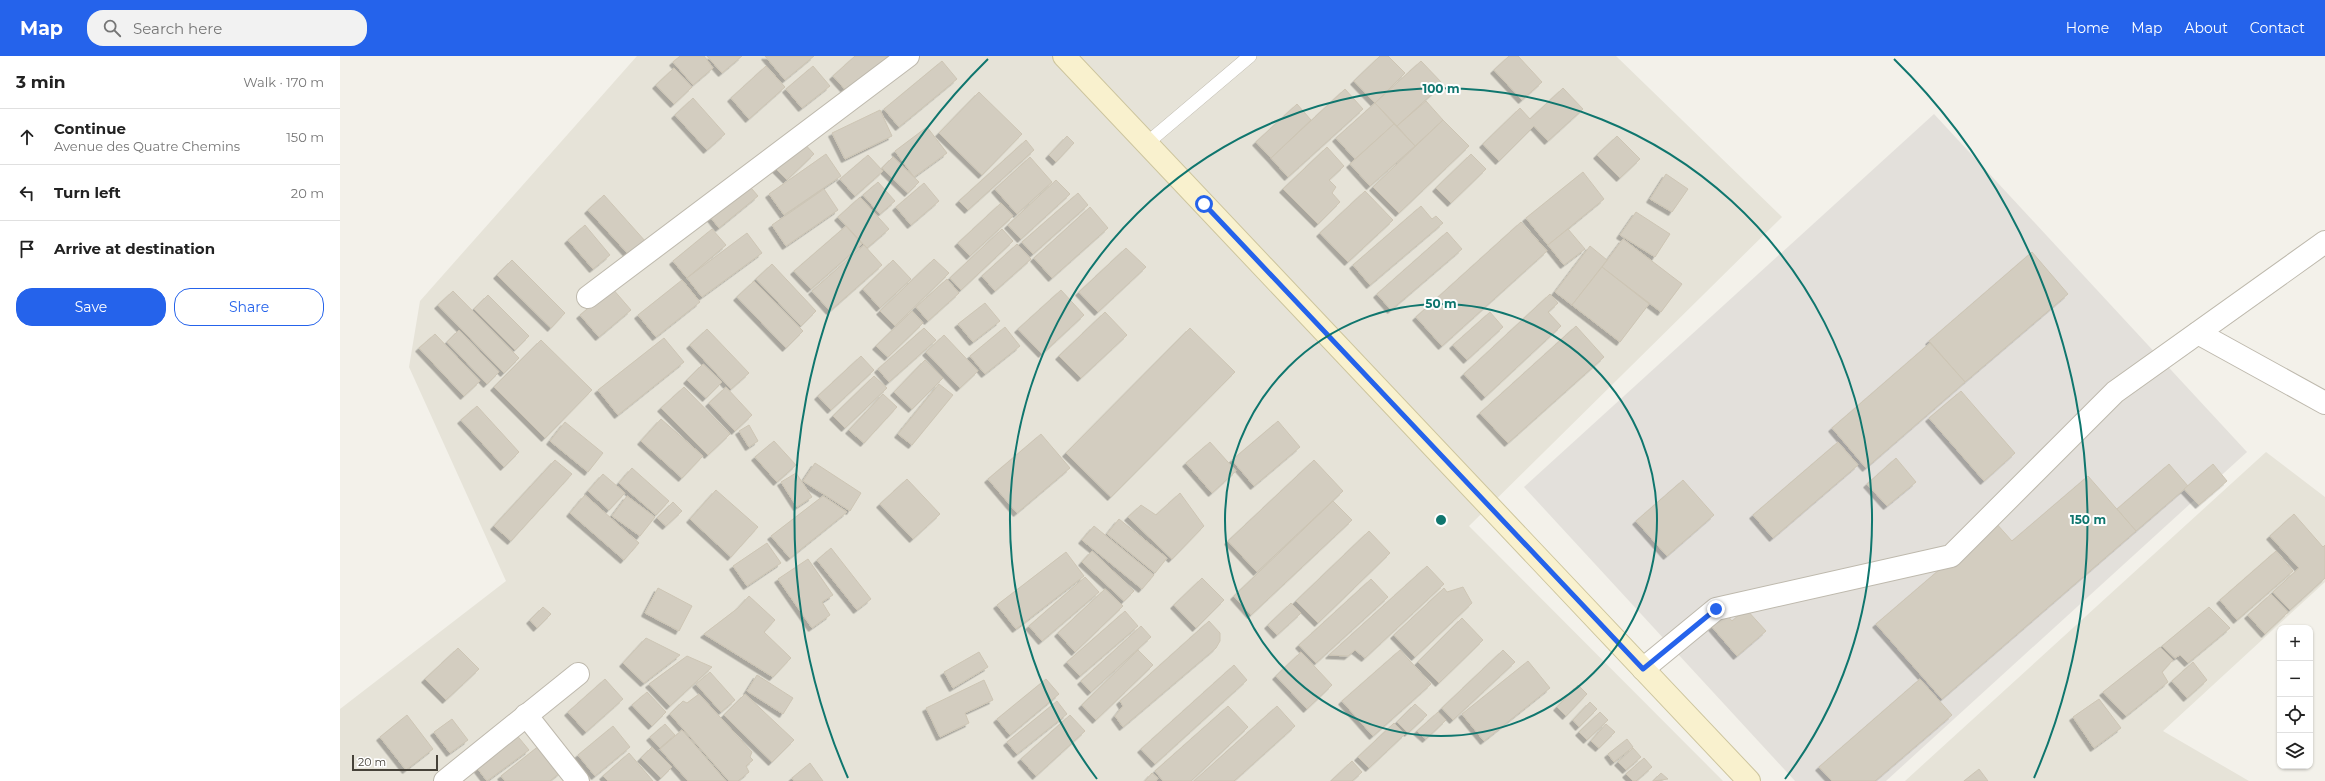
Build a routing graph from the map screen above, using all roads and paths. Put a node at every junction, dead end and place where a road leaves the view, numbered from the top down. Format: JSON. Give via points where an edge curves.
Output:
{"nodes":[{"id":1,"x":908,"y":56,"type":"edge"},
{"id":2,"x":1064,"y":56,"type":"edge"},
{"id":3,"x":1250,"y":56,"type":"edge"},
{"id":4,"x":1146,"y":144,"type":"junction"},
{"id":5,"x":2325,"y":242,"type":"edge"},
{"id":6,"x":588,"y":297,"type":"dead end"},
{"id":7,"x":2198,"y":333,"type":"junction"},
{"id":8,"x":2325,"y":403,"type":"edge"},
{"id":9,"x":1643,"y":669,"type":"junction"},
{"id":10,"x":578,"y":674,"type":"dead end"},
{"id":11,"x":526,"y":715,"type":"junction"},
{"id":12,"x":445,"y":781,"type":"edge"},
{"id":13,"x":578,"y":781,"type":"edge"},
{"id":14,"x":1749,"y":781,"type":"edge"}],
"edges":[{"from":1,"to":6,"type":"street"},
{"from":2,"to":4,"type":"main road"},
{"from":3,"to":4,"type":"lane"},
{"from":4,"to":9,"type":"main road"},
{"from":5,"to":7,"type":"street"},
{"from":7,"to":8,"type":"street"},
{"from":7,"to":9,"type":"street","via":[[2115,392],[1951,556],[1716,609]]},
{"from":9,"to":14,"type":"main road"},
{"from":10,"to":11,"type":"street"},
{"from":11,"to":12,"type":"street"},
{"from":11,"to":13,"type":"street"}]}
